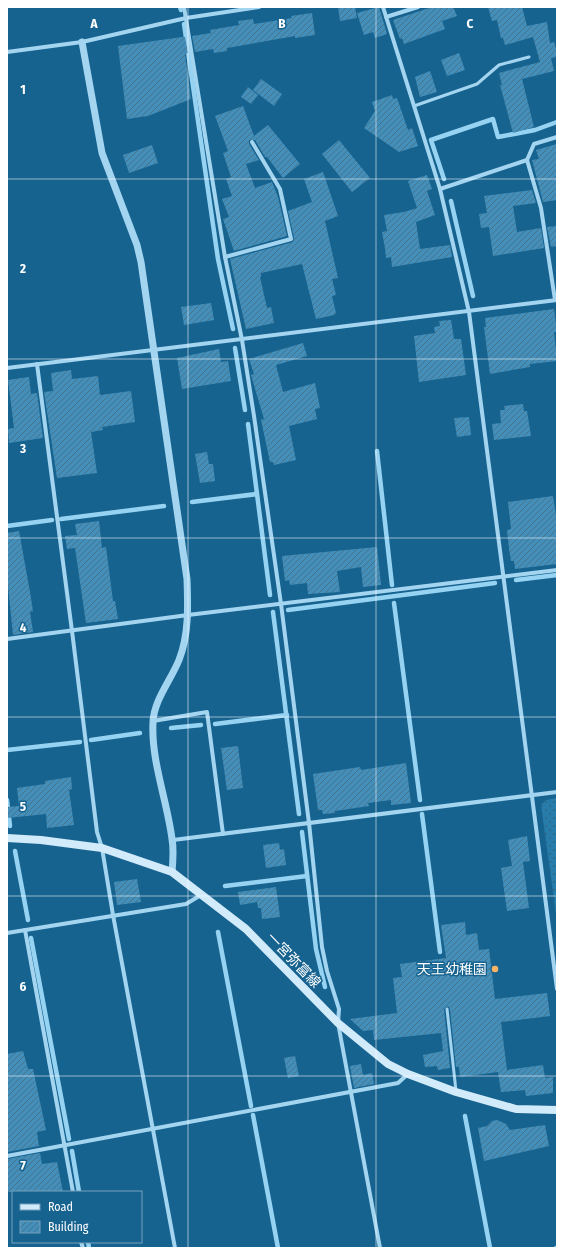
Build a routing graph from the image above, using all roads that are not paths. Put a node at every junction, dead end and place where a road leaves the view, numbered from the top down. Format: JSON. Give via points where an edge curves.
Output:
{"nodes":[{"id":1,"x":184,"y":7,"type":"edge"},
{"id":2,"x":259,"y":7,"type":"edge"},
{"id":3,"x":383,"y":7,"type":"edge"},
{"id":4,"x":418,"y":7,"type":"edge"},
{"id":5,"x":237,"y":9,"type":"edge"},
{"id":6,"x":386,"y":17,"type":"junction"},
{"id":7,"x":186,"y":18,"type":"junction"},
{"id":8,"x":82,"y":42,"type":"junction"},
{"id":9,"x":7,"y":52,"type":"edge"},
{"id":10,"x":529,"y":57,"type":"dead end"},
{"id":11,"x":414,"y":106,"type":"junction"},
{"id":12,"x":557,"y":137,"type":"edge"},
{"id":13,"x":252,"y":142,"type":"dead end"},
{"id":14,"x":527,"y":160,"type":"junction"},
{"id":15,"x":440,"y":189,"type":"junction"},
{"id":16,"x":225,"y":257,"type":"junction"},
{"id":17,"x":556,"y":300,"type":"edge"},
{"id":18,"x":470,"y":312,"type":"junction"},
{"id":19,"x":242,"y":340,"type":"junction"},
{"id":20,"x":154,"y":349,"type":"junction"},
{"id":21,"x":37,"y":364,"type":"junction"},
{"id":22,"x":7,"y":368,"type":"edge"},
{"id":23,"x":557,"y":570,"type":"edge"},
{"id":24,"x":504,"y":577,"type":"junction"},
{"id":25,"x":281,"y":604,"type":"junction"},
{"id":26,"x":188,"y":615,"type":"junction"},
{"id":27,"x":72,"y":630,"type":"junction"},
{"id":28,"x":7,"y":639,"type":"edge"},
{"id":29,"x":153,"y":721,"type":"junction"},
{"id":30,"x":557,"y":792,"type":"edge"},
{"id":31,"x":532,"y":796,"type":"junction"},
{"id":32,"x":309,"y":823,"type":"junction"},
{"id":33,"x":223,"y":834,"type":"junction"},
{"id":34,"x":7,"y":838,"type":"edge"},
{"id":35,"x":173,"y":840,"type":"junction"},
{"id":36,"x":102,"y":848,"type":"junction"},
{"id":37,"x":172,"y":872,"type":"junction"},
{"id":38,"x":202,"y":895,"type":"junction"},
{"id":39,"x":113,"y":915,"type":"junction"},
{"id":40,"x":25,"y":930,"type":"junction"},
{"id":41,"x":7,"y":933,"type":"edge"},
{"id":42,"x":557,"y":989,"type":"edge"},
{"id":43,"x":447,"y":1009,"type":"dead end"},
{"id":44,"x":338,"y":1023,"type":"junction"},
{"id":45,"x":408,"y":1074,"type":"junction"},
{"id":46,"x":350,"y":1092,"type":"junction"},
{"id":47,"x":456,"y":1092,"type":"junction"},
{"id":48,"x":557,"y":1110,"type":"edge"},
{"id":49,"x":153,"y":1129,"type":"junction"},
{"id":50,"x":64,"y":1146,"type":"junction"},
{"id":51,"x":7,"y":1156,"type":"edge"},
{"id":52,"x":73,"y":1191,"type":"edge"},
{"id":53,"x":175,"y":1248,"type":"edge"},
{"id":54,"x":380,"y":1248,"type":"edge"}],
"edges":[{"from":1,"to":7,"type":"street"},
{"from":2,"to":5,"type":"street"},
{"from":3,"to":6,"type":"street"},
{"from":4,"to":6,"type":"street"},
{"from":5,"to":7,"type":"street"},
{"from":6,"to":11,"type":"street"},
{"from":7,"to":8,"type":"street"},
{"from":7,"to":16,"type":"street"},
{"from":8,"to":9,"type":"street"},
{"from":8,"to":20,"type":"street","via":[[102,153],[137,246]]},
{"from":10,"to":11,"type":"lane","via":[[499,65],[477,84]]},
{"from":11,"to":15,"type":"street"},
{"from":12,"to":14,"type":"street","via":[[534,144]]},
{"from":13,"to":16,"type":"street","via":[[280,189],[291,238]]},
{"from":14,"to":15,"type":"street"},
{"from":14,"to":17,"type":"street","via":[[541,208]]},
{"from":15,"to":18,"type":"street"},
{"from":16,"to":19,"type":"street"},
{"from":17,"to":18,"type":"street"},
{"from":18,"to":19,"type":"street"},
{"from":18,"to":24,"type":"street"},
{"from":19,"to":20,"type":"street"},
{"from":19,"to":25,"type":"street"},
{"from":20,"to":21,"type":"street"},
{"from":20,"to":26,"type":"street","via":[[187,579]]},
{"from":21,"to":22,"type":"street"},
{"from":21,"to":27,"type":"street"},
{"from":23,"to":24,"type":"street"},
{"from":24,"to":25,"type":"street"},
{"from":24,"to":31,"type":"street"},
{"from":25,"to":26,"type":"street"},
{"from":25,"to":32,"type":"street"},
{"from":26,"to":27,"type":"street"},
{"from":26,"to":29,"type":"street","via":[[179,660],[159,699]]},
{"from":27,"to":28,"type":"street"},
{"from":27,"to":36,"type":"street","via":[[97,832]]},
{"from":29,"to":33,"type":"street","via":[[207,712]]},
{"from":29,"to":35,"type":"street","via":[[155,749]]},
{"from":30,"to":31,"type":"street"},
{"from":31,"to":32,"type":"street"},
{"from":31,"to":42,"type":"street"},
{"from":32,"to":33,"type":"street"},
{"from":32,"to":44,"type":"street","via":[[322,947],[339,1009]]},
{"from":33,"to":35,"type":"street"},
{"from":34,"to":36,"type":"main road","name":"一宮弥富線"},
{"from":35,"to":37,"type":"street"},
{"from":36,"to":37,"type":"main road","name":"一宮弥富線"},
{"from":36,"to":39,"type":"street"},
{"from":37,"to":38,"type":"main road","name":"一宮弥富線"},
{"from":38,"to":39,"type":"street","via":[[186,904]]},
{"from":38,"to":44,"type":"main road","name":"一宮弥富線","via":[[246,929]]},
{"from":39,"to":40,"type":"street"},
{"from":39,"to":49,"type":"street"},
{"from":40,"to":41,"type":"street"},
{"from":40,"to":50,"type":"street"},
{"from":43,"to":47,"type":"lane"},
{"from":44,"to":45,"type":"main road","name":"一宮弥富線","via":[[388,1064]]},
{"from":44,"to":46,"type":"street"},
{"from":45,"to":46,"type":"street","via":[[398,1083]]},
{"from":45,"to":47,"type":"main road","name":"一宮弥富線"},
{"from":46,"to":49,"type":"street"},
{"from":46,"to":54,"type":"street"},
{"from":47,"to":48,"type":"main road","name":"一宮弥富線","via":[[516,1109]]},
{"from":49,"to":50,"type":"street"},
{"from":49,"to":53,"type":"street"},
{"from":50,"to":51,"type":"street"},
{"from":50,"to":52,"type":"street"}]}
